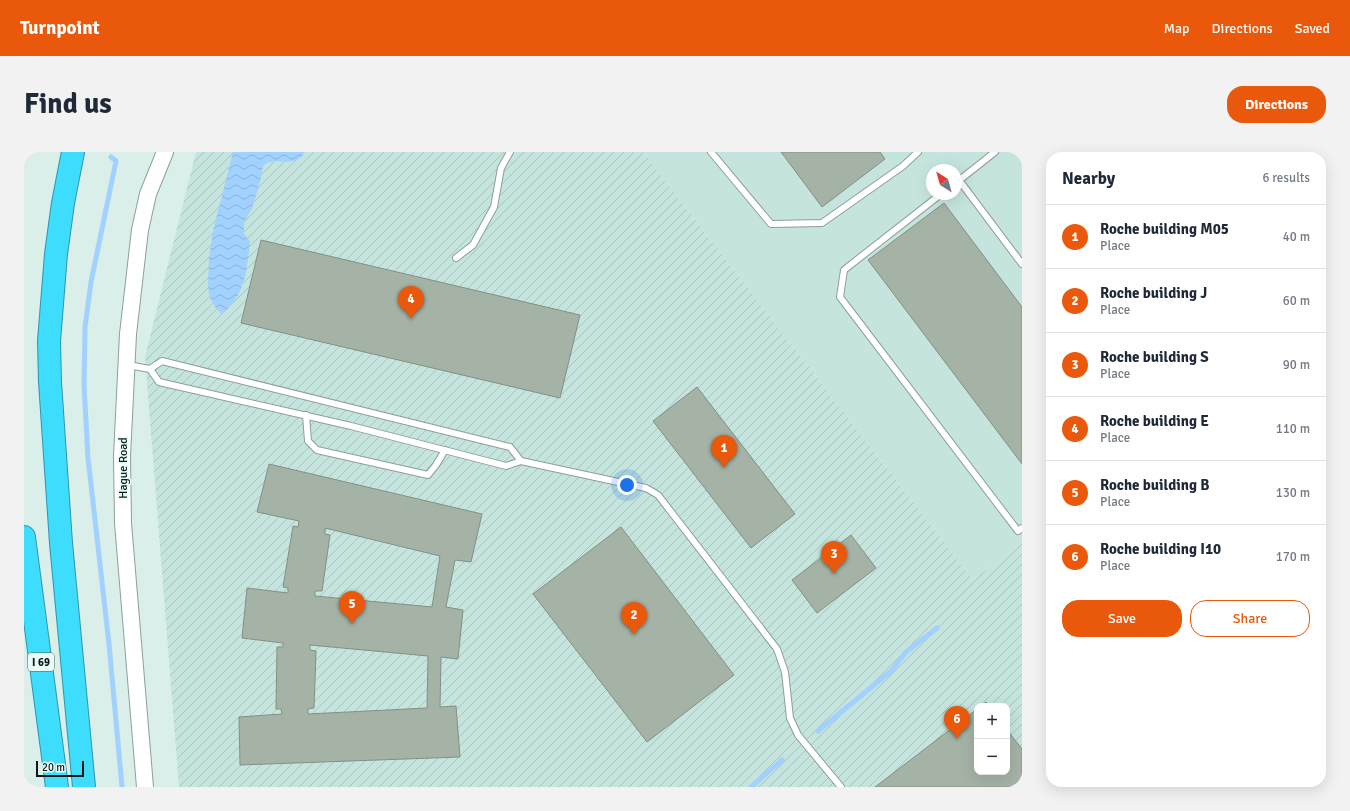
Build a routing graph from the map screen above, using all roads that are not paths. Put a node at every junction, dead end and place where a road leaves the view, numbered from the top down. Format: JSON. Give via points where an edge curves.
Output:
{"nodes":[{"id":1,"x":73,"y":152,"type":"edge"},
{"id":2,"x":165,"y":152,"type":"edge"},
{"id":3,"x":510,"y":152,"type":"edge"},
{"id":4,"x":711,"y":152,"type":"edge"},
{"id":5,"x":918,"y":152,"type":"edge"},
{"id":6,"x":995,"y":152,"type":"edge"},
{"id":7,"x":962,"y":177,"type":"edge"},
{"id":8,"x":962,"y":187,"type":"edge"},
{"id":9,"x":933,"y":200,"type":"edge"},
{"id":10,"x":456,"y":258,"type":"dead end"},
{"id":11,"x":1022,"y":264,"type":"edge"},
{"id":12,"x":126,"y":365,"type":"junction"},
{"id":13,"x":150,"y":369,"type":"junction"},
{"id":14,"x":306,"y":415,"type":"junction"},
{"id":15,"x":445,"y":450,"type":"junction"},
{"id":16,"x":521,"y":460,"type":"junction"},
{"id":17,"x":1021,"y":532,"type":"edge"},
{"id":18,"x":24,"y":537,"type":"edge"},
{"id":19,"x":57,"y":787,"type":"edge"},
{"id":20,"x":84,"y":787,"type":"edge"},
{"id":21,"x":145,"y":787,"type":"edge"},
{"id":22,"x":842,"y":787,"type":"edge"}],
"edges":[{"from":1,"to":20,"type":"highway","via":[[56,254],[49,341],[61,543]]},
{"from":2,"to":12,"type":"street","name":"Hague Road","via":[[148,194],[140,230]]},
{"from":3,"to":10,"type":"lane","via":[[501,168],[494,207],[473,245]]},
{"from":4,"to":5,"type":"lane","via":[[771,224],[822,223],[903,166]]},
{"from":6,"to":7,"type":"lane"},
{"from":8,"to":11,"type":"lane"},
{"from":9,"to":17,"type":"lane","via":[[844,270],[840,297]]},
{"from":12,"to":13,"type":"lane"},
{"from":12,"to":21,"type":"street","name":"Hague Road","via":[[122,456],[123,523]]},
{"from":13,"to":14,"type":"lane","via":[[159,382]]},
{"from":13,"to":16,"type":"lane","via":[[162,361],[510,447]]},
{"from":14,"to":15,"type":"lane"},
{"from":14,"to":15,"type":"lane","via":[[308,441],[318,450],[428,476]]},
{"from":15,"to":16,"type":"lane","via":[[506,466]]},
{"from":16,"to":22,"type":"lane","via":[[646,488],[658,495],[777,649],[785,672],[790,718],[798,736]]},
{"from":18,"to":19,"type":"highway","number":"I 69"}]}
